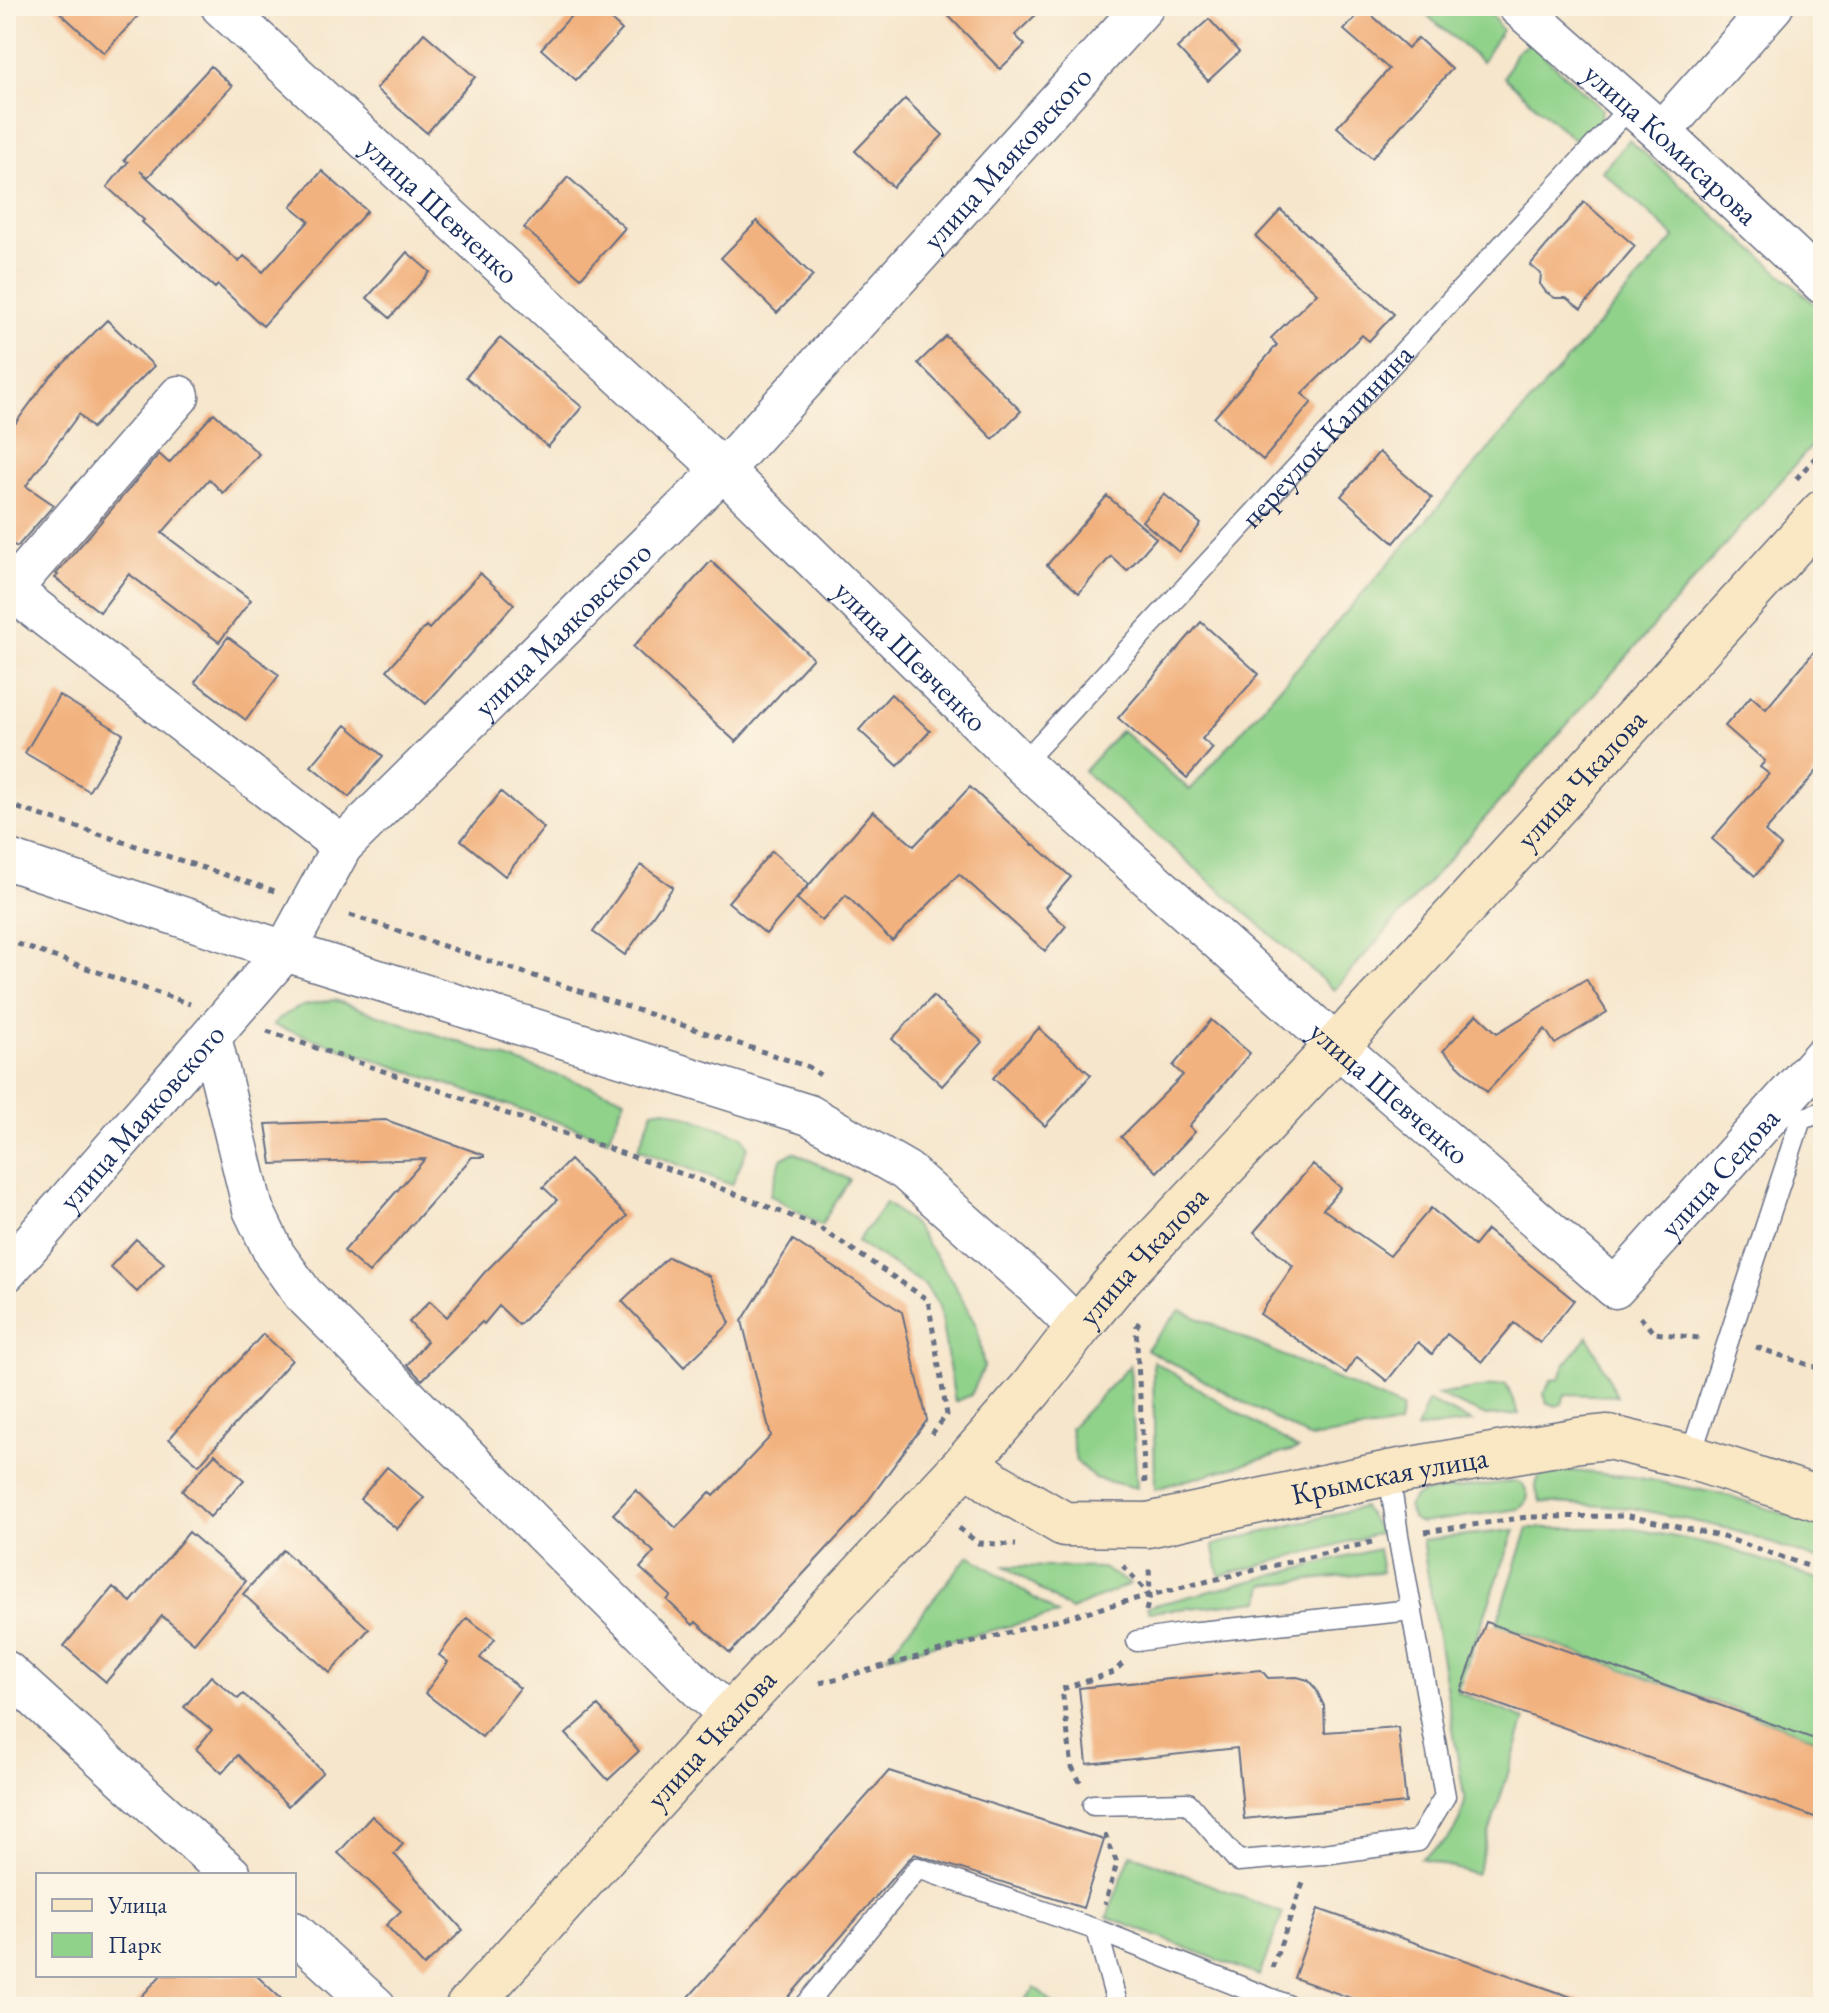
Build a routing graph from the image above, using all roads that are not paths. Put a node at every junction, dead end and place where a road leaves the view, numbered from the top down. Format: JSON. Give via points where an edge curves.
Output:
{"nodes":[{"id":1,"x":221,"y":6,"type":"edge"},
{"id":2,"x":1144,"y":6,"type":"edge"},
{"id":3,"x":1518,"y":6,"type":"edge"},
{"id":4,"x":1773,"y":6,"type":"edge"},
{"id":5,"x":1631,"y":106,"type":"junction"},
{"id":6,"x":1661,"y":132,"type":"junction"},
{"id":7,"x":1823,"y":284,"type":"edge"},
{"id":8,"x":179,"y":396,"type":"dead end"},
{"id":9,"x":723,"y":470,"type":"junction"},
{"id":10,"x":1807,"y":498,"type":"edge"},
{"id":11,"x":9,"y":588,"type":"edge"},
{"id":12,"x":1022,"y":764,"type":"junction"},
{"id":13,"x":342,"y":846,"type":"junction"},
{"id":14,"x":6,"y":859,"type":"edge"},
{"id":15,"x":285,"y":951,"type":"junction"},
{"id":16,"x":219,"y":1027,"type":"junction"},
{"id":17,"x":1337,"y":1046,"type":"junction"},
{"id":18,"x":1823,"y":1056,"type":"edge"},
{"id":19,"x":1823,"y":1112,"type":"edge"},
{"id":20,"x":6,"y":1272,"type":"edge"},
{"id":21,"x":1615,"y":1288,"type":"joint"},
{"id":22,"x":1078,"y":1328,"type":"junction"},
{"id":23,"x":1690,"y":1457,"type":"junction"},
{"id":24,"x":967,"y":1462,"type":"junction"},
{"id":25,"x":1389,"y":1473,"type":"junction"},
{"id":26,"x":1823,"y":1500,"type":"edge"},
{"id":27,"x":1412,"y":1610,"type":"junction"},
{"id":28,"x":1137,"y":1641,"type":"road end"},
{"id":29,"x":6,"y":1671,"type":"edge"},
{"id":30,"x":731,"y":1715,"type":"junction"},
{"id":31,"x":1093,"y":1805,"type":"road end"},
{"id":32,"x":229,"y":1873,"type":"edge"},
{"id":33,"x":1097,"y":1930,"type":"junction"},
{"id":34,"x":296,"y":1934,"type":"edge"},
{"id":35,"x":376,"y":2007,"type":"edge"},
{"id":36,"x":468,"y":2007,"type":"edge"},
{"id":37,"x":804,"y":2007,"type":"edge"},
{"id":38,"x":1118,"y":2007,"type":"edge"},
{"id":39,"x":1292,"y":2007,"type":"edge"}],
"edges":[{"from":1,"to":9,"type":"street","name":"улица Шевченко"},
{"from":2,"to":9,"type":"street","name":"улица Маяковского"},
{"from":3,"to":5,"type":"street","name":"улица Комисарова"},
{"from":4,"to":6,"type":"street"},
{"from":5,"to":6,"type":"street","name":"улица Комисарова"},
{"from":5,"to":12,"type":"lane","name":"переулок Калинина"},
{"from":6,"to":7,"type":"street","name":"улица Комисарова"},
{"from":8,"to":11,"type":"street"},
{"from":9,"to":12,"type":"street","name":"улица Шевченко"},
{"from":9,"to":13,"type":"street","name":"улица Маяковского"},
{"from":10,"to":17,"type":"main road","name":"улица Чкалова"},
{"from":11,"to":13,"type":"street"},
{"from":12,"to":17,"type":"street","name":"улица Шевченко"},
{"from":13,"to":15,"type":"street","name":"улица Маяковского"},
{"from":14,"to":15,"type":"street"},
{"from":15,"to":16,"type":"street","name":"улица Маяковского"},
{"from":15,"to":22,"type":"street","via":[[809,1115],[906,1171]]},
{"from":16,"to":20,"type":"street","name":"улица Маяковского"},
{"from":16,"to":30,"type":"street","via":[[253,1209],[275,1255],[303,1294]]},
{"from":17,"to":21,"type":"street","name":"улица Шевченко"},
{"from":17,"to":22,"type":"main road","name":"улица Чкалова"},
{"from":18,"to":21,"type":"street","name":"улица Седова"},
{"from":19,"to":23,"type":"lane","via":[[1801,1119]]},
{"from":22,"to":24,"type":"main road","name":"улица Чкалова"},
{"from":23,"to":25,"type":"main road","name":"Крымская улица","via":[[1608,1437]]},
{"from":23,"to":26,"type":"main road","name":"Крымская улица"},
{"from":24,"to":25,"type":"main road","name":"Крымская улица","via":[[1064,1524],[1148,1525]]},
{"from":24,"to":30,"type":"main road","name":"улица Чкалова"},
{"from":25,"to":27,"type":"lane"},
{"from":27,"to":28,"type":"lane"},
{"from":27,"to":31,"type":"lane","via":[[1445,1796],[1418,1841],[1238,1861],[1188,1803]]},
{"from":29,"to":32,"type":"street"},
{"from":30,"to":36,"type":"main road","name":"улица Чкалова"},
{"from":33,"to":37,"type":"lane","via":[[918,1868]]},
{"from":33,"to":38,"type":"lane"},
{"from":33,"to":39,"type":"lane"},
{"from":34,"to":35,"type":"street"}]}
